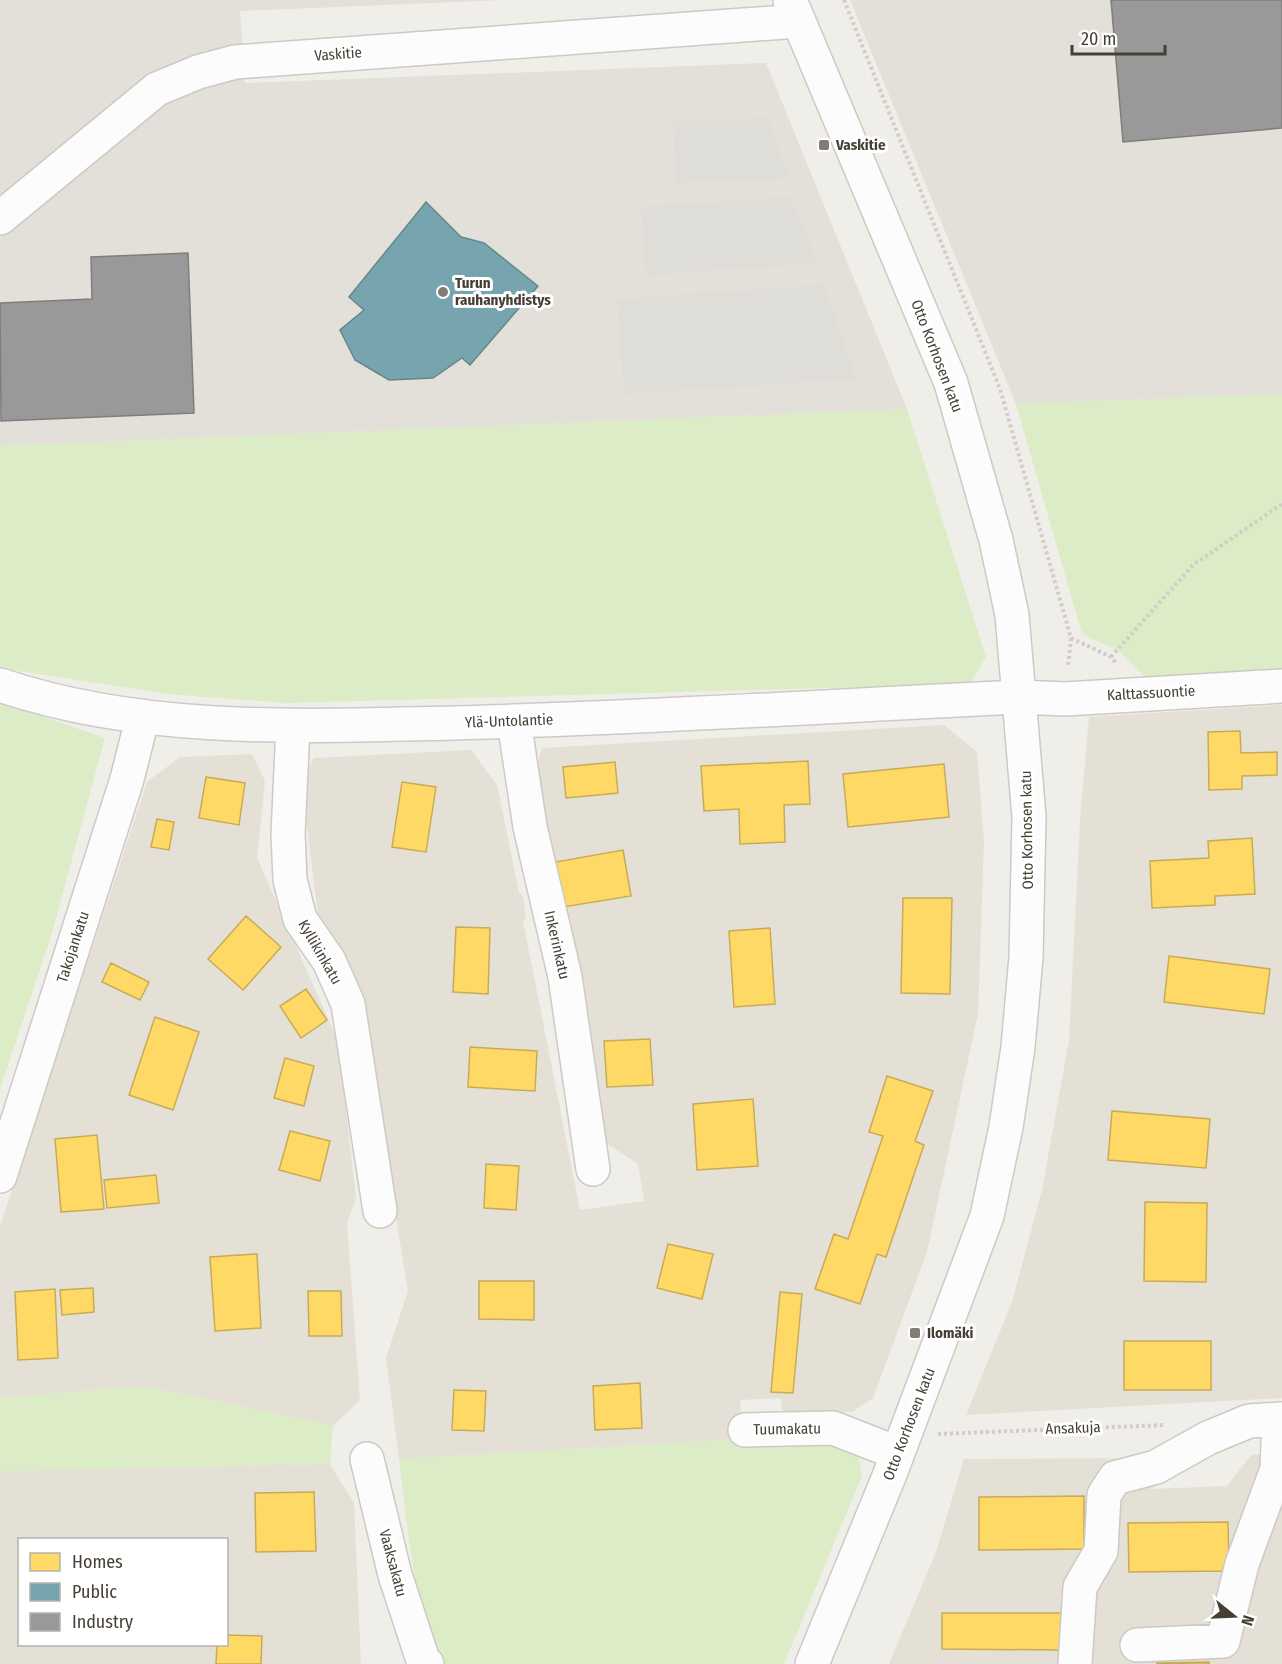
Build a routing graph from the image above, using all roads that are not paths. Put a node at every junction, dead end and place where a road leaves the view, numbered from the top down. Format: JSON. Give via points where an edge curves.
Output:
{"nodes":[{"id":1,"x":795,"y":11,"type":"edge"},
{"id":2,"x":0,"y":218,"type":"edge"},
{"id":3,"x":0,"y":685,"type":"edge"},
{"id":4,"x":1282,"y":686,"type":"edge"},
{"id":5,"x":1020,"y":698,"type":"junction"},
{"id":6,"x":143,"y":716,"type":"junction"},
{"id":7,"x":514,"y":721,"type":"junction"},
{"id":8,"x":293,"y":727,"type":"junction"},
{"id":9,"x":593,"y":1169,"type":"dead end"},
{"id":10,"x":0,"y":1176,"type":"edge"},
{"id":11,"x":381,"y":1212,"type":"dead end"},
{"id":12,"x":1270,"y":1420,"type":"edge"},
{"id":13,"x":745,"y":1430,"type":"dead end"},
{"id":14,"x":897,"y":1453,"type":"junction"},
{"id":15,"x":367,"y":1459,"type":"dead end"},
{"id":16,"x":1137,"y":1644,"type":"dead end"},
{"id":17,"x":427,"y":1664,"type":"edge"},
{"id":18,"x":812,"y":1664,"type":"edge"},
{"id":19,"x":1075,"y":1664,"type":"edge"}],
"edges":[{"from":1,"to":2,"type":"street","name":"Vaskitie","via":[[235,62],[157,89]]},
{"from":1,"to":5,"type":"street","name":"Otto Korhosen katu","via":[[951,383],[996,540],[1012,615]]},
{"from":3,"to":6,"type":"street","name":"Ylä-Untolantie","via":[[32,696]]},
{"from":4,"to":5,"type":"street","name":"Kalttassuontie","via":[[1065,699]]},
{"from":5,"to":7,"type":"street","name":"Ylä-Untolantie"},
{"from":5,"to":14,"type":"street","name":"Otto Korhosen katu","via":[[1029,817],[1026,957],[1006,1127],[987,1215]]},
{"from":6,"to":8,"type":"street","name":"Ylä-Untolantie"},
{"from":6,"to":10,"type":"street","name":"Takojankatu","via":[[127,779]]},
{"from":7,"to":8,"type":"street","name":"Ylä-Untolantie"},
{"from":7,"to":9,"type":"street","name":"Inkerinkatu","via":[[530,827],[565,977]]},
{"from":8,"to":11,"type":"street","name":"Kyllikinkatu","via":[[290,880],[300,919],[329,961],[348,1004]]},
{"from":12,"to":16,"type":"street","via":[[1277,1470],[1242,1564],[1223,1641]]},
{"from":12,"to":19,"type":"street","via":[[1208,1438],[1156,1467],[1115,1478],[1104,1495],[1101,1551],[1080,1587]]},
{"from":13,"to":14,"type":"street","name":"Tuumakatu","via":[[833,1428]]},
{"from":14,"to":18,"type":"street","name":"Otto Korhosen katu"},
{"from":15,"to":17,"type":"street","name":"Vaaksakatu","via":[[395,1575]]}]}
